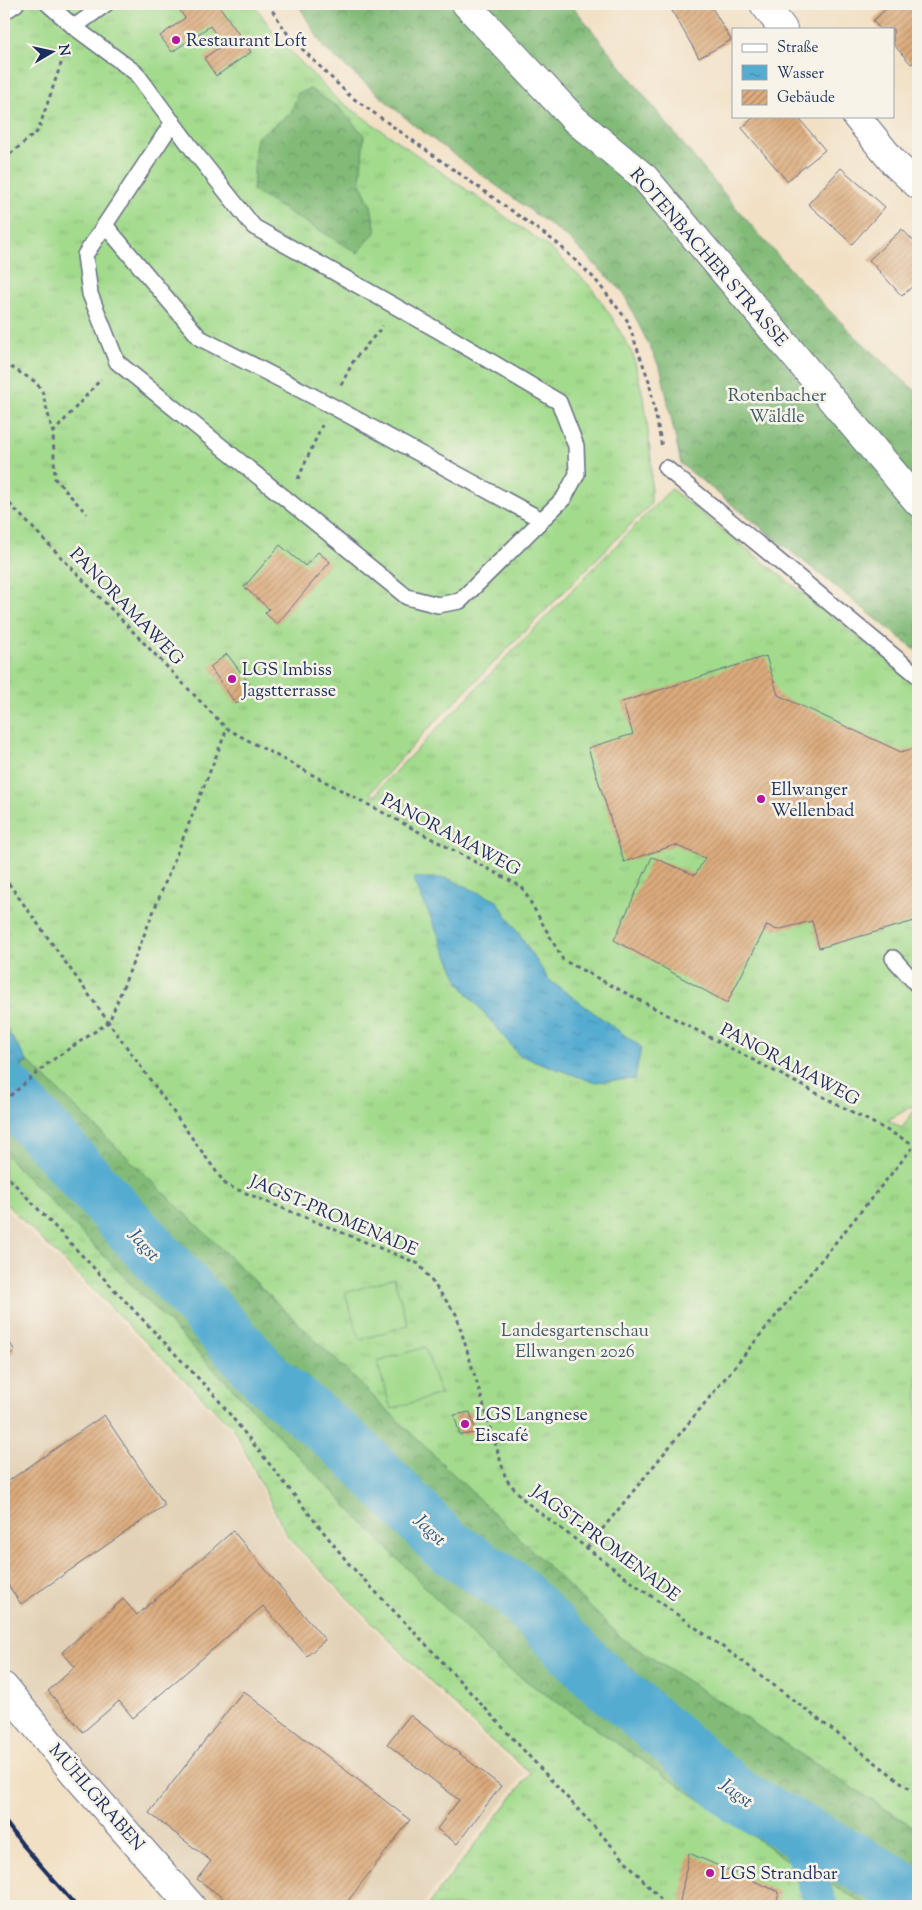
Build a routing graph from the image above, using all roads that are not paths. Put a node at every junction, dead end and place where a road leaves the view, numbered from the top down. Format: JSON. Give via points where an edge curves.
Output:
{"nodes":[{"id":1,"x":16,"y":4,"type":"edge"},
{"id":2,"x":48,"y":4,"type":"edge"},
{"id":3,"x":106,"y":4,"type":"edge"},
{"id":4,"x":466,"y":4,"type":"edge"},
{"id":5,"x":764,"y":4,"type":"edge"},
{"id":6,"x":4,"y":12,"type":"edge"},
{"id":7,"x":74,"y":27,"type":"junction"},
{"id":8,"x":782,"y":28,"type":"edge"},
{"id":9,"x":858,"y":118,"type":"edge"},
{"id":10,"x":173,"y":122,"type":"junction"},
{"id":11,"x":918,"y":186,"type":"edge"},
{"id":12,"x":105,"y":225,"type":"junction"},
{"id":13,"x":666,"y":468,"type":"road end"},
{"id":14,"x":918,"y":502,"type":"edge"},
{"id":15,"x":542,"y":520,"type":"junction"},
{"id":16,"x":918,"y":676,"type":"edge"},
{"id":17,"x":893,"y":958,"type":"dead end"},
{"id":18,"x":918,"y":986,"type":"edge"},
{"id":19,"x":4,"y":1687,"type":"edge"},
{"id":20,"x":191,"y":1906,"type":"edge"}],
"edges":[{"from":1,"to":6,"type":"lane"},
{"from":2,"to":7,"type":"lane"},
{"from":3,"to":7,"type":"lane"},
{"from":4,"to":14,"type":"street","name":"ROTENBACHER STRASSE","via":[[575,120],[645,178]]},
{"from":5,"to":8,"type":"street"},
{"from":7,"to":10,"type":"lane","via":[[136,73]]},
{"from":9,"to":11,"type":"street"},
{"from":10,"to":12,"type":"lane"},
{"from":10,"to":15,"type":"lane","via":[[254,227],[558,402],[576,446],[577,474],[564,498]]},
{"from":12,"to":15,"type":"lane","via":[[200,338]]},
{"from":12,"to":15,"type":"lane","via":[[85,254],[90,294],[117,362],[407,597],[438,605],[460,601]]},
{"from":13,"to":16,"type":"lane"},
{"from":17,"to":18,"type":"lane"},
{"from":19,"to":20,"type":"street","name":"MÜHLGRABEN","via":[[75,1774]]}]}
